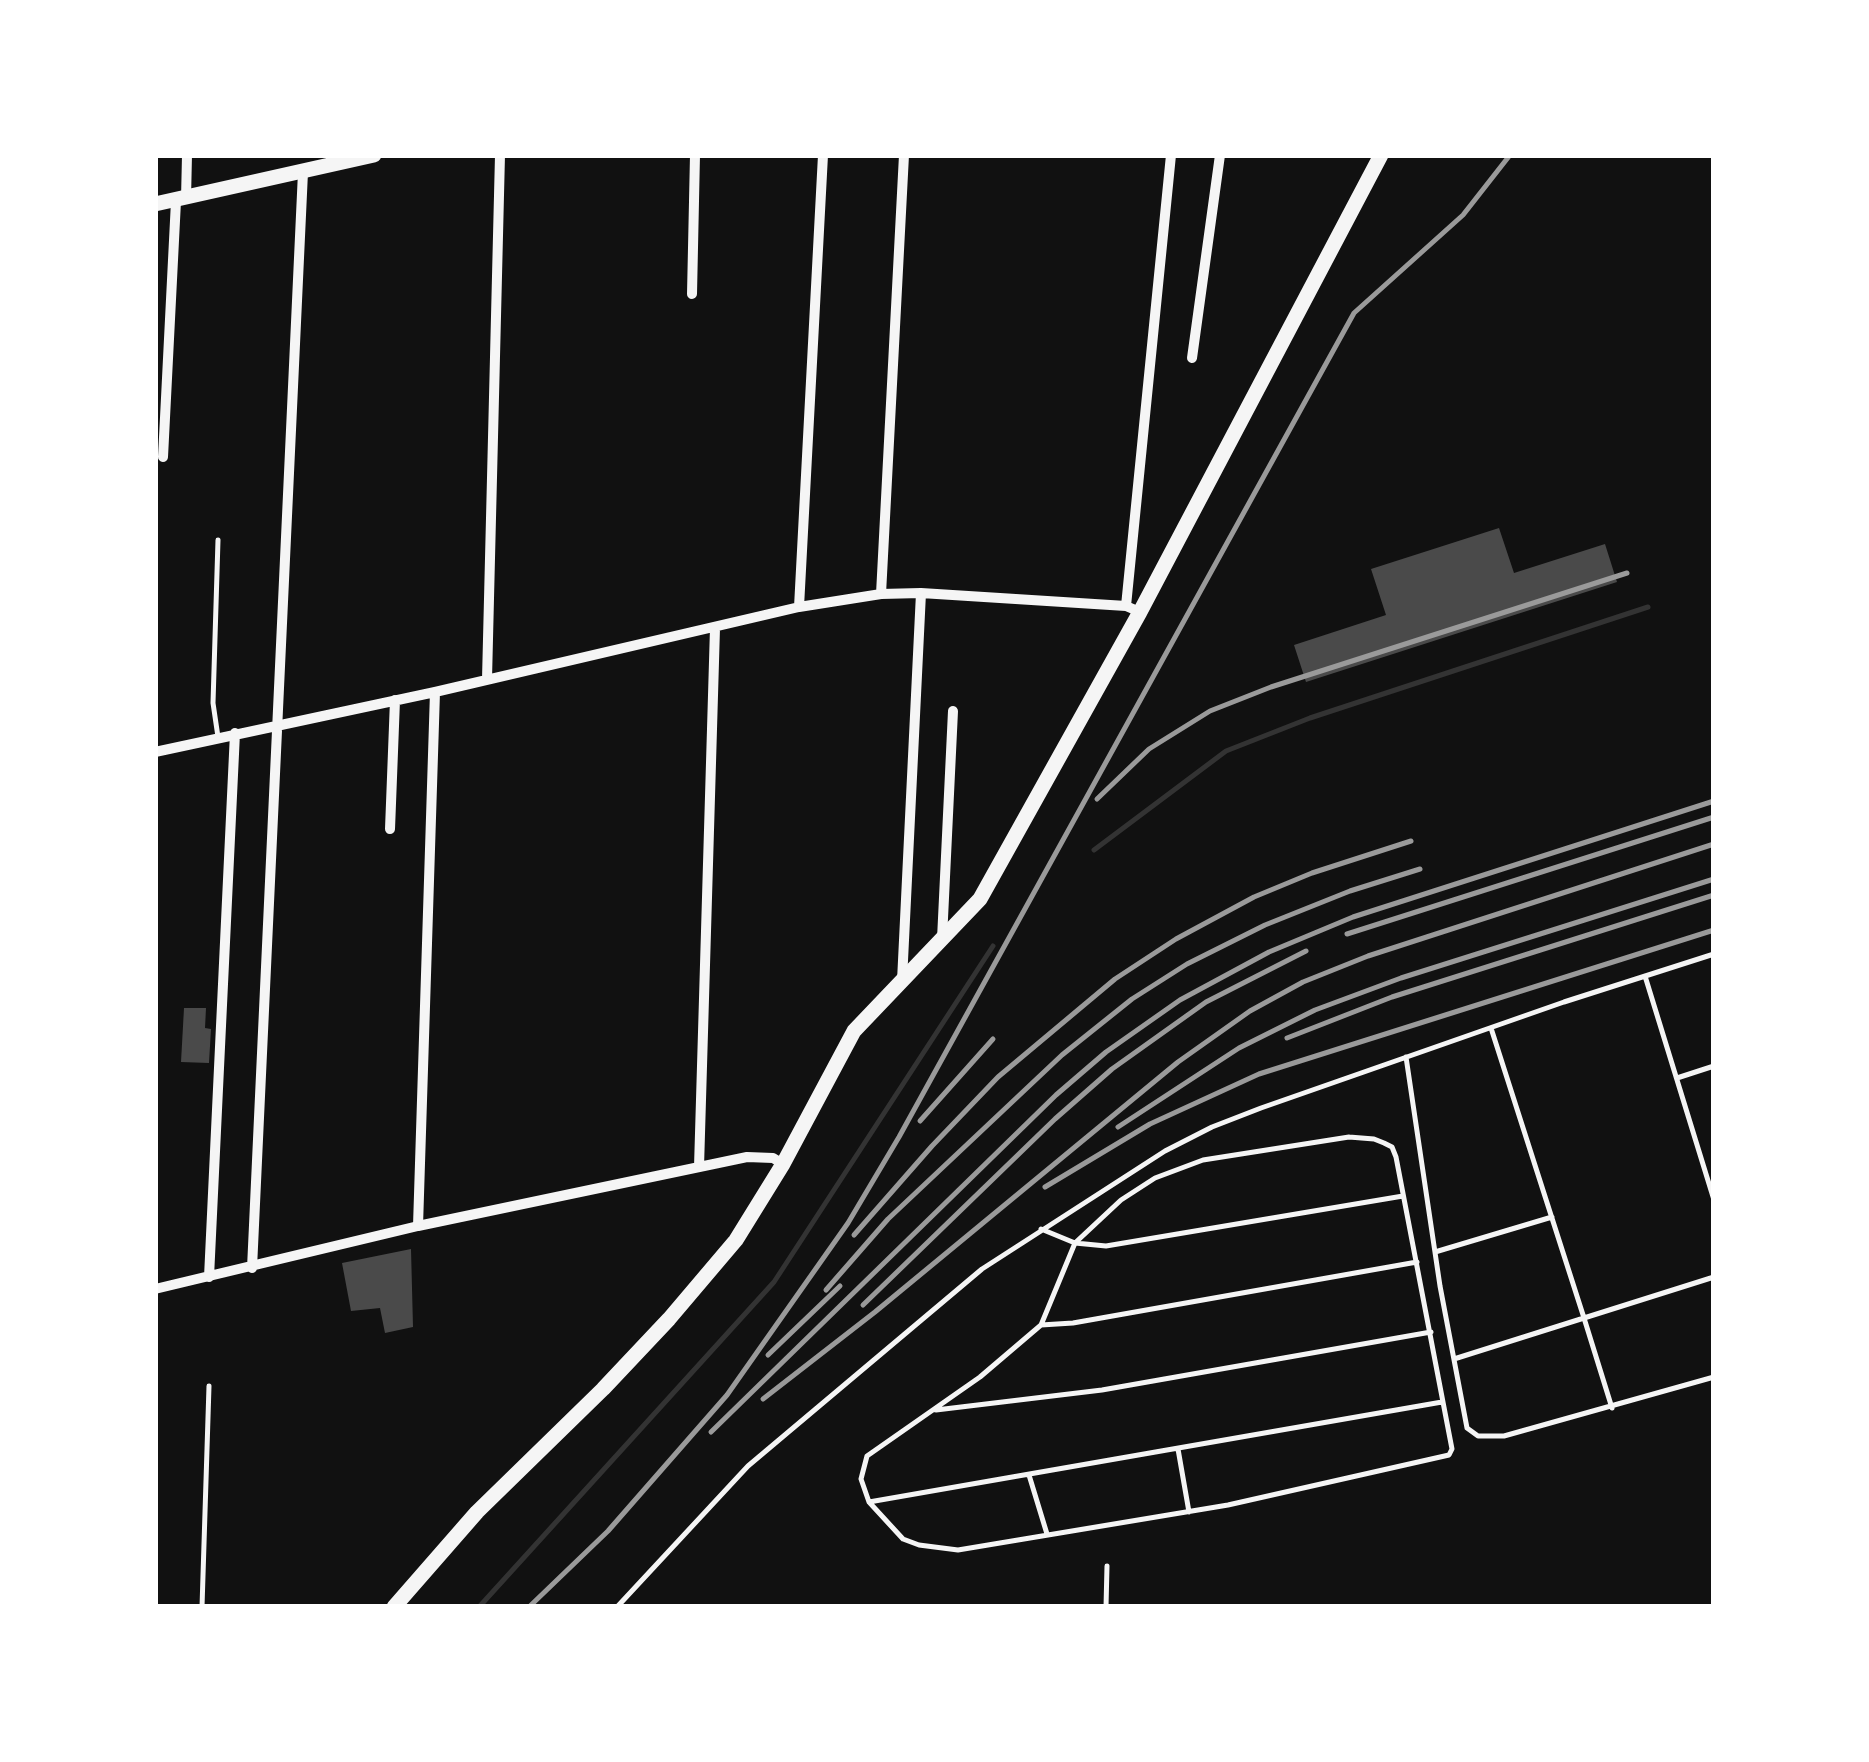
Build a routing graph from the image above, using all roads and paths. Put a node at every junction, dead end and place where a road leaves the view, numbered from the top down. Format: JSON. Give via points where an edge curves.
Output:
{"nodes":[{"id":1,"x":188,"y":155,"type":"edge"},
{"id":2,"x":374,"y":155,"type":"edge"},
{"id":3,"x":500,"y":155,"type":"edge"},
{"id":4,"x":696,"y":155,"type":"edge"},
{"id":5,"x":823,"y":155,"type":"edge"},
{"id":6,"x":904,"y":155,"type":"edge"},
{"id":7,"x":1171,"y":155,"type":"edge"},
{"id":8,"x":1220,"y":155,"type":"edge"},
{"id":9,"x":1382,"y":155,"type":"edge"},
{"id":10,"x":348,"y":158,"type":"edge"},
{"id":11,"x":303,"y":172,"type":"junction"},
{"id":12,"x":181,"y":200,"type":"junction"},
{"id":13,"x":155,"y":204,"type":"edge"},
{"id":14,"x":692,"y":294,"type":"dead end"},
{"id":15,"x":1192,"y":358,"type":"dead end"},
{"id":16,"x":163,"y":457,"type":"dead end"},
{"id":17,"x":218,"y":540,"type":"dead end"},
{"id":18,"x":921,"y":593,"type":"junction"},
{"id":19,"x":881,"y":594,"type":"junction"},
{"id":20,"x":799,"y":606,"type":"junction"},
{"id":21,"x":1133,"y":609,"type":"junction"},
{"id":22,"x":715,"y":628,"type":"junction"},
{"id":23,"x":487,"y":679,"type":"junction"},
{"id":24,"x":435,"y":692,"type":"junction"},
{"id":25,"x":394,"y":700,"type":"junction"},
{"id":26,"x":953,"y":711,"type":"dead end"},
{"id":27,"x":276,"y":725,"type":"junction"},
{"id":28,"x":235,"y":733,"type":"junction"},
{"id":29,"x":218,"y":737,"type":"junction"},
{"id":30,"x":155,"y":752,"type":"edge"},
{"id":31,"x":390,"y":830,"type":"dead end"},
{"id":32,"x":942,"y":940,"type":"junction"},
{"id":33,"x":1714,"y":954,"type":"edge"},
{"id":34,"x":1645,"y":976,"type":"junction"},
{"id":35,"x":902,"y":981,"type":"junction"},
{"id":36,"x":1490,"y":1028,"type":"junction"},
{"id":37,"x":1406,"y":1058,"type":"junction"},
{"id":38,"x":1714,"y":1066,"type":"edge"},
{"id":39,"x":1677,"y":1078,"type":"junction"},
{"id":40,"x":783,"y":1164,"type":"junction"},
{"id":41,"x":699,"y":1167,"type":"junction"},
{"id":42,"x":1710,"y":1175,"type":"edge"},
{"id":43,"x":1403,"y":1196,"type":"junction"},
{"id":44,"x":1714,"y":1200,"type":"edge"},
{"id":45,"x":1552,"y":1217,"type":"junction"},
{"id":46,"x":418,"y":1226,"type":"junction"},
{"id":47,"x":1042,"y":1229,"type":"junction"},
{"id":48,"x":1075,"y":1242,"type":"junction"},
{"id":49,"x":1436,"y":1252,"type":"junction"},
{"id":50,"x":1417,"y":1262,"type":"junction"},
{"id":51,"x":252,"y":1268,"type":"junction"},
{"id":52,"x":209,"y":1277,"type":"junction"},
{"id":53,"x":1714,"y":1277,"type":"edge"},
{"id":54,"x":155,"y":1289,"type":"edge"},
{"id":55,"x":1584,"y":1318,"type":"junction"},
{"id":56,"x":1042,"y":1325,"type":"junction"},
{"id":57,"x":1431,"y":1332,"type":"junction"},
{"id":58,"x":1454,"y":1359,"type":"junction"},
{"id":59,"x":1714,"y":1377,"type":"edge"},
{"id":60,"x":209,"y":1386,"type":"dead end"},
{"id":61,"x":1442,"y":1402,"type":"junction"},
{"id":62,"x":1612,"y":1408,"type":"junction"},
{"id":63,"x":932,"y":1411,"type":"junction"},
{"id":64,"x":1178,"y":1449,"type":"junction"},
{"id":65,"x":1029,"y":1475,"type":"junction"},
{"id":66,"x":869,"y":1502,"type":"junction"},
{"id":67,"x":1190,"y":1512,"type":"junction"},
{"id":68,"x":1046,"y":1534,"type":"junction"},
{"id":69,"x":1108,"y":1566,"type":"dead end"},
{"id":70,"x":202,"y":1607,"type":"edge"},
{"id":71,"x":394,"y":1607,"type":"edge"},
{"id":72,"x":617,"y":1607,"type":"edge"},
{"id":73,"x":1106,"y":1607,"type":"edge"}],
"edges":[{"from":1,"to":12,"type":"street"},
{"from":2,"to":10,"type":"main road"},
{"from":3,"to":23,"type":"street"},
{"from":4,"to":14,"type":"street"},
{"from":5,"to":20,"type":"street"},
{"from":6,"to":19,"type":"street"},
{"from":7,"to":21,"type":"street"},
{"from":8,"to":15,"type":"street"},
{"from":9,"to":21,"type":"main road"},
{"from":10,"to":11,"type":"main road"},
{"from":11,"to":12,"type":"main road"},
{"from":11,"to":27,"type":"street"},
{"from":12,"to":13,"type":"main road"},
{"from":12,"to":16,"type":"street"},
{"from":17,"to":29,"type":"lane"},
{"from":18,"to":19,"type":"street"},
{"from":18,"to":21,"type":"street"},
{"from":18,"to":35,"type":"street"},
{"from":19,"to":20,"type":"street"},
{"from":20,"to":22,"type":"street"},
{"from":21,"to":32,"type":"main road","via":[[980,899]]},
{"from":22,"to":23,"type":"street"},
{"from":22,"to":41,"type":"street"},
{"from":23,"to":24,"type":"street"},
{"from":24,"to":25,"type":"street"},
{"from":24,"to":46,"type":"street"},
{"from":25,"to":27,"type":"street"},
{"from":25,"to":31,"type":"street"},
{"from":26,"to":32,"type":"street"},
{"from":27,"to":28,"type":"street"},
{"from":27,"to":51,"type":"street"},
{"from":28,"to":29,"type":"street"},
{"from":28,"to":52,"type":"street"},
{"from":29,"to":30,"type":"street"},
{"from":32,"to":35,"type":"main road"},
{"from":33,"to":34,"type":"lane"},
{"from":34,"to":36,"type":"lane"},
{"from":34,"to":39,"type":"lane"},
{"from":35,"to":40,"type":"main road","via":[[854,1031]]},
{"from":36,"to":37,"type":"lane"},
{"from":36,"to":45,"type":"lane"},
{"from":37,"to":47,"type":"lane","via":[[1212,1127]]},
{"from":37,"to":49,"type":"lane"},
{"from":38,"to":39,"type":"lane"},
{"from":39,"to":42,"type":"lane"},
{"from":40,"to":41,"type":"street","via":[[757,1156]]},
{"from":40,"to":71,"type":"main road","via":[[736,1240],[669,1318],[477,1512]]},
{"from":41,"to":46,"type":"street"},
{"from":42,"to":44,"type":"lane"},
{"from":43,"to":48,"type":"lane","via":[[1116,1245]]},
{"from":43,"to":48,"type":"lane","via":[[1392,1147],[1349,1137],[1175,1168],[1121,1200]]},
{"from":43,"to":50,"type":"lane"},
{"from":45,"to":49,"type":"lane"},
{"from":45,"to":55,"type":"lane"},
{"from":46,"to":51,"type":"street"},
{"from":47,"to":48,"type":"lane"},
{"from":47,"to":72,"type":"lane","via":[[982,1269],[748,1466]]},
{"from":48,"to":56,"type":"lane"},
{"from":49,"to":58,"type":"lane"},
{"from":50,"to":56,"type":"lane"},
{"from":50,"to":57,"type":"lane"},
{"from":51,"to":52,"type":"street"},
{"from":52,"to":54,"type":"street"},
{"from":53,"to":55,"type":"lane"},
{"from":55,"to":58,"type":"lane"},
{"from":55,"to":62,"type":"lane"},
{"from":56,"to":63,"type":"lane"},
{"from":57,"to":61,"type":"lane"},
{"from":57,"to":63,"type":"lane","via":[[1102,1390]]},
{"from":58,"to":62,"type":"lane","via":[[1466,1428],[1478,1436],[1504,1436]]},
{"from":59,"to":62,"type":"lane"},
{"from":60,"to":70,"type":"lane"},
{"from":61,"to":64,"type":"lane"},
{"from":61,"to":67,"type":"lane","via":[[1452,1449],[1445,1457]]},
{"from":63,"to":66,"type":"lane","via":[[867,1456],[861,1479]]},
{"from":64,"to":65,"type":"lane"},
{"from":64,"to":67,"type":"lane"},
{"from":65,"to":66,"type":"lane"},
{"from":65,"to":68,"type":"lane"},
{"from":66,"to":68,"type":"lane","via":[[903,1539],[938,1549]]},
{"from":67,"to":68,"type":"lane"},
{"from":69,"to":73,"type":"lane"}]}
